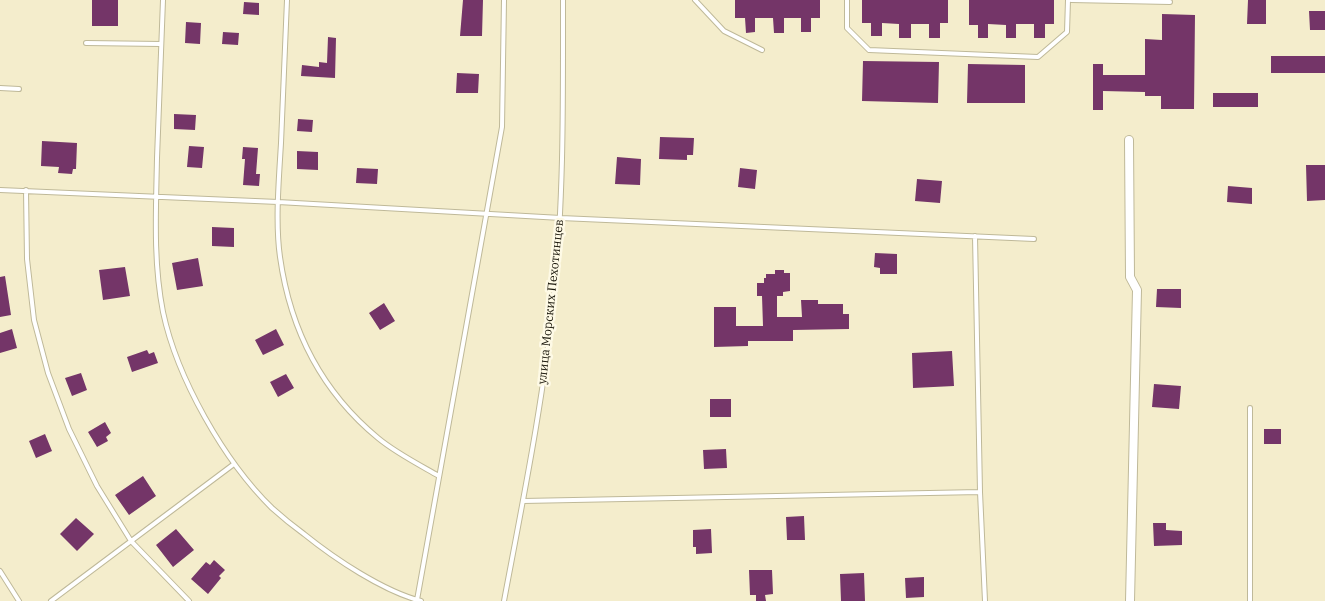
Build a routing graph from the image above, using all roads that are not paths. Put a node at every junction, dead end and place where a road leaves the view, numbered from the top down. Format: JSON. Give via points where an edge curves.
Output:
{"nodes":[{"id":1,"x":163,"y":0,"type":"edge"},
{"id":2,"x":287,"y":0,"type":"edge"},
{"id":3,"x":504,"y":0,"type":"edge"},
{"id":4,"x":564,"y":0,"type":"edge"},
{"id":5,"x":695,"y":0,"type":"edge"},
{"id":6,"x":847,"y":0,"type":"edge"},
{"id":7,"x":1069,"y":0,"type":"edge"},
{"id":8,"x":1170,"y":2,"type":"dead end"},
{"id":9,"x":86,"y":43,"type":"dead end"},
{"id":10,"x":161,"y":44,"type":"junction"},
{"id":11,"x":762,"y":50,"type":"dead end"},
{"id":12,"x":0,"y":88,"type":"edge"},
{"id":13,"x":19,"y":89,"type":"dead end"},
{"id":14,"x":1129,"y":140,"type":"dead end"},
{"id":15,"x":0,"y":190,"type":"edge"},
{"id":16,"x":26,"y":190,"type":"junction"},
{"id":17,"x":156,"y":196,"type":"junction"},
{"id":18,"x":278,"y":202,"type":"junction"},
{"id":19,"x":486,"y":213,"type":"junction"},
{"id":20,"x":561,"y":218,"type":"junction"},
{"id":21,"x":975,"y":236,"type":"junction"},
{"id":22,"x":1034,"y":239,"type":"dead end"},
{"id":23,"x":1250,"y":408,"type":"dead end"},
{"id":24,"x":234,"y":464,"type":"junction"},
{"id":25,"x":439,"y":476,"type":"junction"},
{"id":26,"x":980,"y":492,"type":"junction"},
{"id":27,"x":523,"y":502,"type":"junction"},
{"id":28,"x":131,"y":541,"type":"junction"},
{"id":29,"x":0,"y":571,"type":"edge"},
{"id":30,"x":19,"y":601,"type":"edge"},
{"id":31,"x":50,"y":601,"type":"edge"},
{"id":32,"x":189,"y":601,"type":"edge"},
{"id":33,"x":418,"y":601,"type":"edge"},
{"id":34,"x":504,"y":601,"type":"edge"},
{"id":35,"x":985,"y":601,"type":"edge"},
{"id":36,"x":1130,"y":601,"type":"edge"},
{"id":37,"x":1250,"y":601,"type":"edge"}],
"edges":[{"from":1,"to":10,"type":"lane"},
{"from":2,"to":18,"type":"lane"},
{"from":3,"to":19,"type":"lane","via":[[502,127]]},
{"from":4,"to":20,"type":"lane","name":"улица Морских Пехотинцев"},
{"from":5,"to":11,"type":"lane","via":[[724,31]]},
{"from":6,"to":7,"type":"lane","via":[[847,28],[869,50],[1038,57],[1066,32]]},
{"from":7,"to":8,"type":"lane"},
{"from":9,"to":10,"type":"lane"},
{"from":10,"to":17,"type":"lane"},
{"from":12,"to":13,"type":"lane"},
{"from":14,"to":36,"type":"street","via":[[1130,277],[1138,290]]},
{"from":15,"to":16,"type":"lane"},
{"from":16,"to":17,"type":"lane"},
{"from":16,"to":28,"type":"lane","via":[[27,259],[34,320],[48,373],[85,462]]},
{"from":17,"to":18,"type":"lane"},
{"from":17,"to":24,"type":"lane","via":[[158,277],[171,339],[198,403]]},
{"from":18,"to":19,"type":"lane"},
{"from":18,"to":25,"type":"lane","via":[[279,255],[285,287],[296,326],[310,356],[329,387],[351,413],[407,459]]},
{"from":19,"to":20,"type":"lane"},
{"from":19,"to":25,"type":"lane"},
{"from":20,"to":21,"type":"lane"},
{"from":20,"to":27,"type":"lane","name":"улица Морских Пехотинцев","via":[[554,296]]},
{"from":21,"to":22,"type":"lane"},
{"from":21,"to":26,"type":"lane"},
{"from":23,"to":37,"type":"lane"},
{"from":24,"to":28,"type":"lane"},
{"from":24,"to":33,"type":"lane","via":[[272,508],[315,543],[364,574]]},
{"from":25,"to":33,"type":"lane"},
{"from":26,"to":27,"type":"lane"},
{"from":26,"to":35,"type":"lane"},
{"from":27,"to":34,"type":"lane","name":"улица Морских Пехотинцев"},
{"from":28,"to":31,"type":"lane"},
{"from":28,"to":32,"type":"lane"},
{"from":29,"to":30,"type":"lane"}]}
